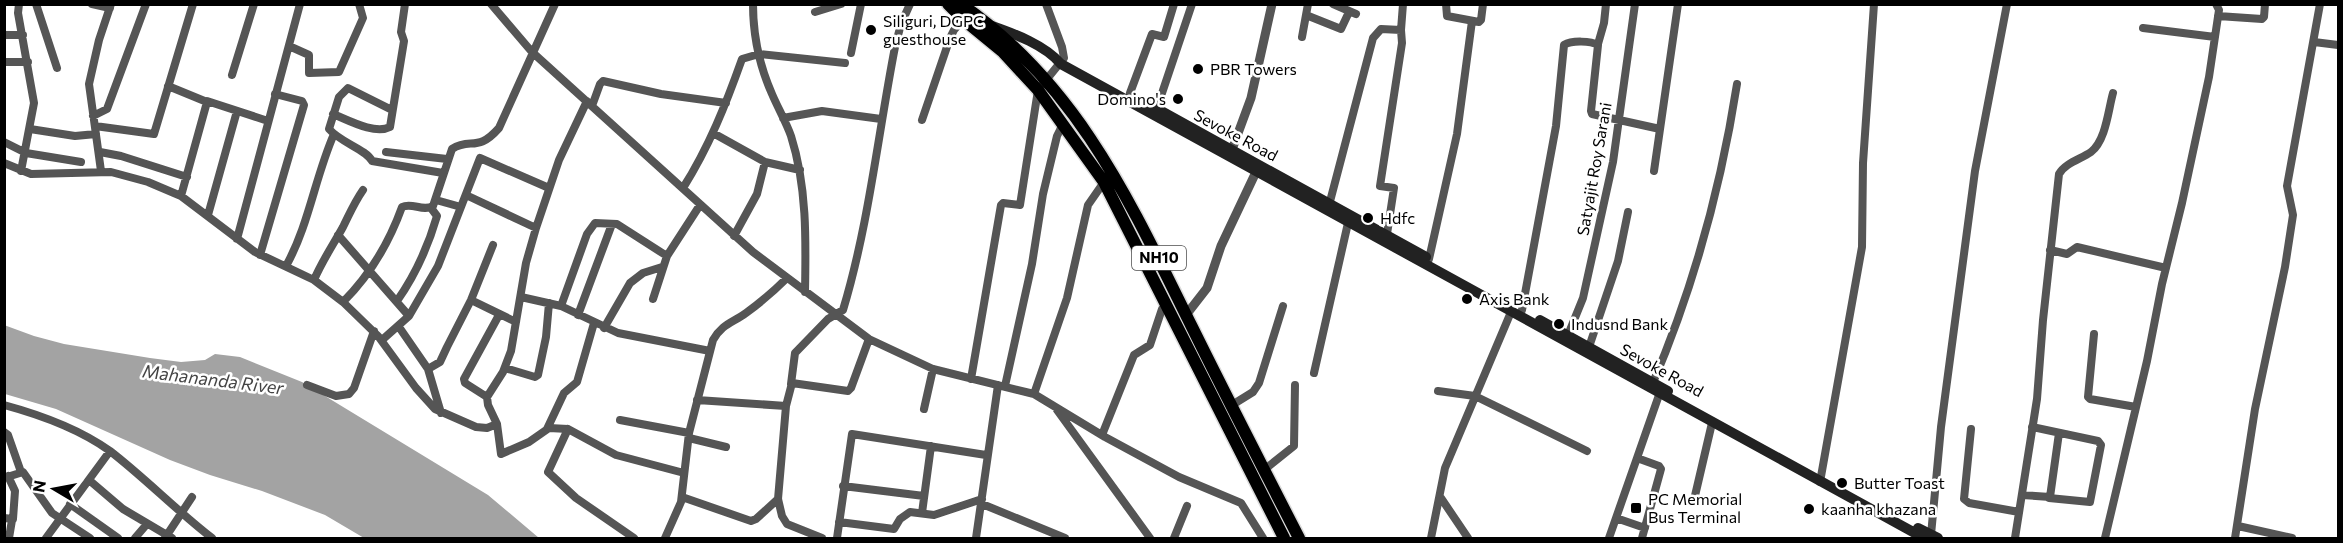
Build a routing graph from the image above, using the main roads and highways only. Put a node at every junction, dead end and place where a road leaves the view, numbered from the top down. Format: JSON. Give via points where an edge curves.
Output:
{"nodes":[{"id":1,"x":948,"y":4,"type":"edge"},
{"id":2,"x":965,"y":12,"type":"edge"},
{"id":3,"x":986,"y":24,"type":"junction"},
{"id":4,"x":1060,"y":60,"type":"junction"},
{"id":5,"x":1042,"y":85,"type":"junction"},
{"id":6,"x":1231,"y":154,"type":"junction"},
{"id":7,"x":1329,"y":207,"type":"junction"},
{"id":8,"x":1480,"y":291,"type":"junction"},
{"id":9,"x":1516,"y":311,"type":"junction"},
{"id":10,"x":1654,"y":389,"type":"junction"},
{"id":11,"x":1820,"y":478,"type":"junction"},
{"id":12,"x":1284,"y":538,"type":"edge"},
{"id":13,"x":1299,"y":538,"type":"edge"},
{"id":14,"x":1931,"y":538,"type":"edge"}],
"edges":[{"from":1,"to":2,"type":"highway"},
{"from":2,"to":3,"type":"highway","number":"NH10"},
{"from":2,"to":5,"type":"highway"},
{"from":3,"to":4,"type":"main road","name":"Sevoke Road","via":[[1018,36]]},
{"from":3,"to":5,"type":"highway","number":"NH10","via":[[1017,51]]},
{"from":4,"to":6,"type":"main road","name":"Sevoke Road"},
{"from":4,"to":6,"type":"main road","name":"Sevoke Road","via":[[1130,93]]},
{"from":5,"to":12,"type":"highway","via":[[1063,124],[1104,183]]},
{"from":5,"to":13,"type":"highway","number":"NH10","via":[[1086,132],[1113,172]]},
{"from":6,"to":7,"type":"main road","name":"Sevoke Road"},
{"from":6,"to":7,"type":"main road","name":"Sevoke Road","via":[[1256,172]]},
{"from":7,"to":8,"type":"main road","name":"Sevoke Road","via":[[1386,234]]},
{"from":7,"to":8,"type":"main road","name":"Sevoke Road","via":[[1348,223]]},
{"from":8,"to":9,"type":"main road","name":"Sevoke Road"},
{"from":9,"to":10,"type":"main road","name":"Sevoke Road"},
{"from":9,"to":10,"type":"main road","name":"Sevoke Road","via":[[1568,335]]},
{"from":10,"to":11,"type":"main road","name":"Sevoke Road"},
{"from":10,"to":11,"type":"main road","name":"Sevoke Road"},
{"from":11,"to":14,"type":"main road","name":"Sevoke Road"}]}
